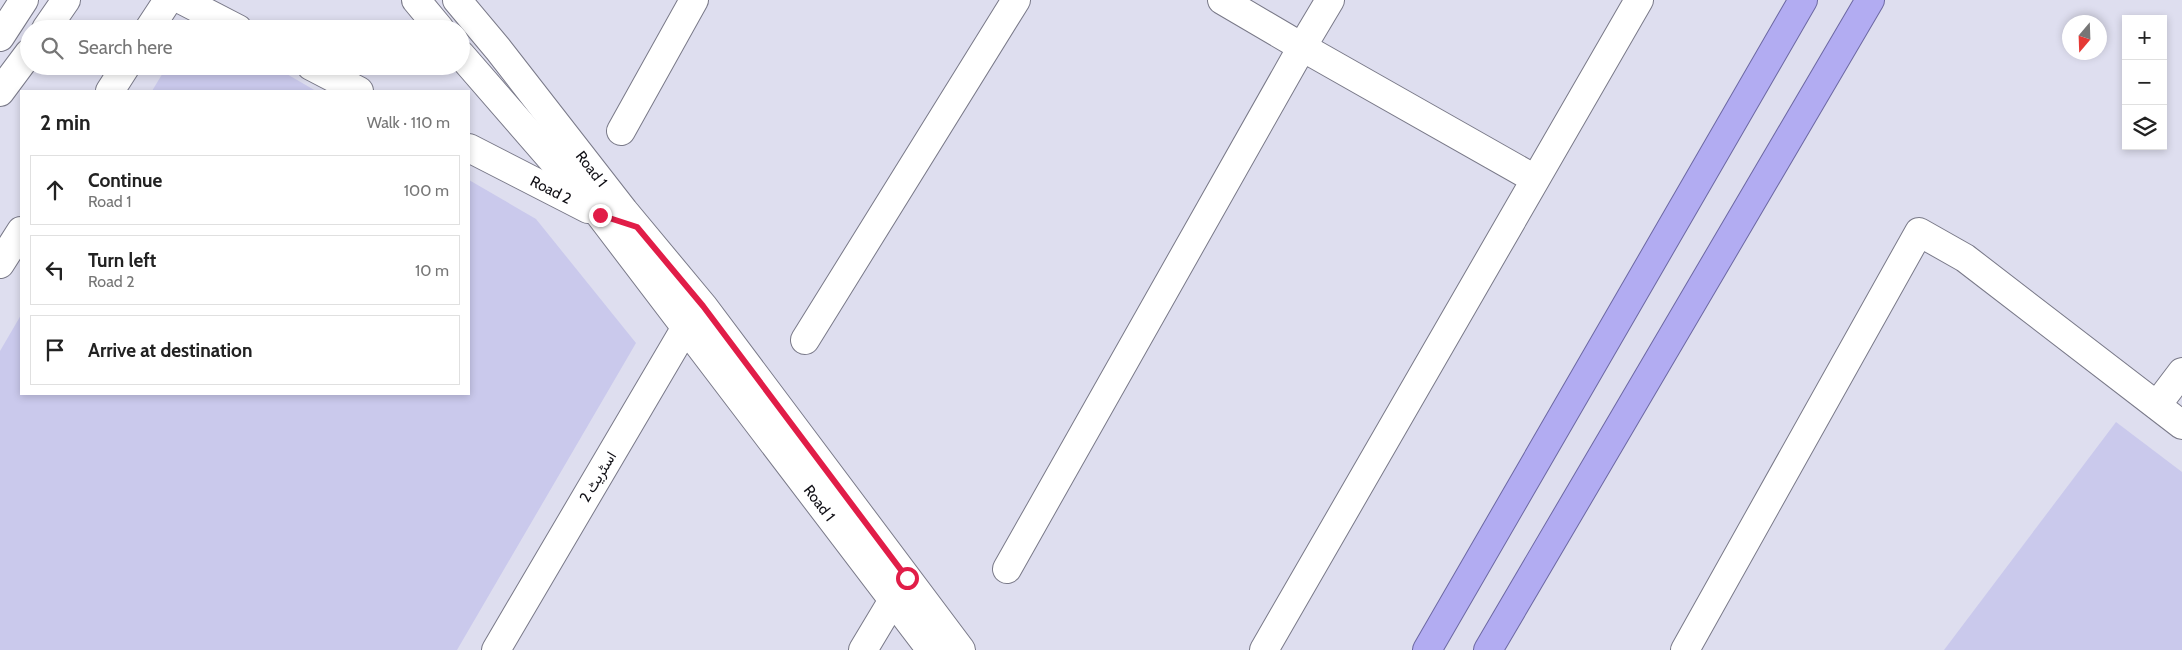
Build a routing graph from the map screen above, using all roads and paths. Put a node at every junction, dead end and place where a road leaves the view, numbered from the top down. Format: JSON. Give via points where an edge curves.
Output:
{"nodes":[{"id":1,"x":24,"y":0,"type":"edge"},
{"id":2,"x":66,"y":0,"type":"edge"},
{"id":3,"x":168,"y":0,"type":"edge"},
{"id":4,"x":182,"y":0,"type":"edge"},
{"id":5,"x":416,"y":0,"type":"edge"},
{"id":6,"x":457,"y":0,"type":"edge"},
{"id":7,"x":694,"y":0,"type":"edge"},
{"id":8,"x":1016,"y":0,"type":"edge"},
{"id":9,"x":1222,"y":0,"type":"edge"},
{"id":10,"x":1330,"y":0,"type":"edge"},
{"id":11,"x":1639,"y":0,"type":"edge"},
{"id":12,"x":1803,"y":0,"type":"edge"},
{"id":13,"x":1870,"y":0,"type":"edge"},
{"id":14,"x":52,"y":20,"type":"edge"},
{"id":15,"x":155,"y":20,"type":"edge"},
{"id":16,"x":221,"y":20,"type":"edge"},
{"id":17,"x":433,"y":20,"type":"edge"},
{"id":18,"x":0,"y":37,"type":"edge"},
{"id":19,"x":1302,"y":47,"type":"junction"},
{"id":20,"x":20,"y":65,"type":"edge"},
{"id":21,"x":470,"y":65,"type":"edge"},
{"id":22,"x":120,"y":75,"type":"edge"},
{"id":23,"x":328,"y":75,"type":"edge"},
{"id":24,"x":111,"y":90,"type":"edge"},
{"id":25,"x":357,"y":90,"type":"edge"},
{"id":26,"x":0,"y":92,"type":"edge"},
{"id":27,"x":621,"y":131,"type":"dead end"},
{"id":28,"x":470,"y":149,"type":"edge"},
{"id":29,"x":1536,"y":179,"type":"junction"},
{"id":30,"x":600,"y":215,"type":"junction"},
{"id":31,"x":637,"y":227,"type":"junction"},
{"id":32,"x":20,"y":232,"type":"edge"},
{"id":33,"x":0,"y":264,"type":"edge"},
{"id":34,"x":695,"y":316,"type":"junction"},
{"id":35,"x":805,"y":340,"type":"dead end"},
{"id":36,"x":2182,"y":372,"type":"edge"},
{"id":37,"x":2157,"y":405,"type":"junction"},
{"id":38,"x":2182,"y":425,"type":"edge"},
{"id":39,"x":1007,"y":570,"type":"dead end"},
{"id":40,"x":900,"y":588,"type":"junction"},
{"id":41,"x":496,"y":650,"type":"edge"},
{"id":42,"x":863,"y":650,"type":"edge"},
{"id":43,"x":931,"y":650,"type":"edge"},
{"id":44,"x":960,"y":650,"type":"edge"},
{"id":45,"x":1264,"y":650,"type":"edge"},
{"id":46,"x":1427,"y":650,"type":"edge"},
{"id":47,"x":1488,"y":650,"type":"edge"},
{"id":48,"x":1685,"y":650,"type":"edge"}],
"edges":[{"from":1,"to":18,"type":"street"},
{"from":2,"to":14,"type":"street"},
{"from":3,"to":15,"type":"street"},
{"from":4,"to":16,"type":"street"},
{"from":5,"to":17,"type":"street"},
{"from":6,"to":31,"type":"street","name":"Road 1"},
{"from":7,"to":27,"type":"street"},
{"from":8,"to":35,"type":"street"},
{"from":9,"to":19,"type":"street"},
{"from":10,"to":19,"type":"street"},
{"from":11,"to":29,"type":"street"},
{"from":12,"to":46,"type":"highway"},
{"from":13,"to":47,"type":"highway"},
{"from":19,"to":29,"type":"street"},
{"from":19,"to":39,"type":"street"},
{"from":20,"to":26,"type":"street"},
{"from":21,"to":30,"type":"street","name":"Road 1"},
{"from":22,"to":24,"type":"street"},
{"from":23,"to":25,"type":"street"},
{"from":28,"to":30,"type":"street","name":"Road 2"},
{"from":29,"to":45,"type":"street"},
{"from":30,"to":31,"type":"street","name":"Road 2"},
{"from":30,"to":34,"type":"street","name":"Road 1"},
{"from":31,"to":34,"type":"street","name":"Road 1"},
{"from":32,"to":33,"type":"street"},
{"from":34,"to":40,"type":"street","name":"Road 1"},
{"from":34,"to":41,"type":"street","name":"اسٹریٹ 2"},
{"from":36,"to":37,"type":"street"},
{"from":37,"to":38,"type":"street"},
{"from":37,"to":48,"type":"street","via":[[1965,258],[1919,232]]},
{"from":40,"to":42,"type":"street"},
{"from":40,"to":43,"type":"street","name":"Road 1"},
{"from":40,"to":44,"type":"street","name":"Road 1"}]}
